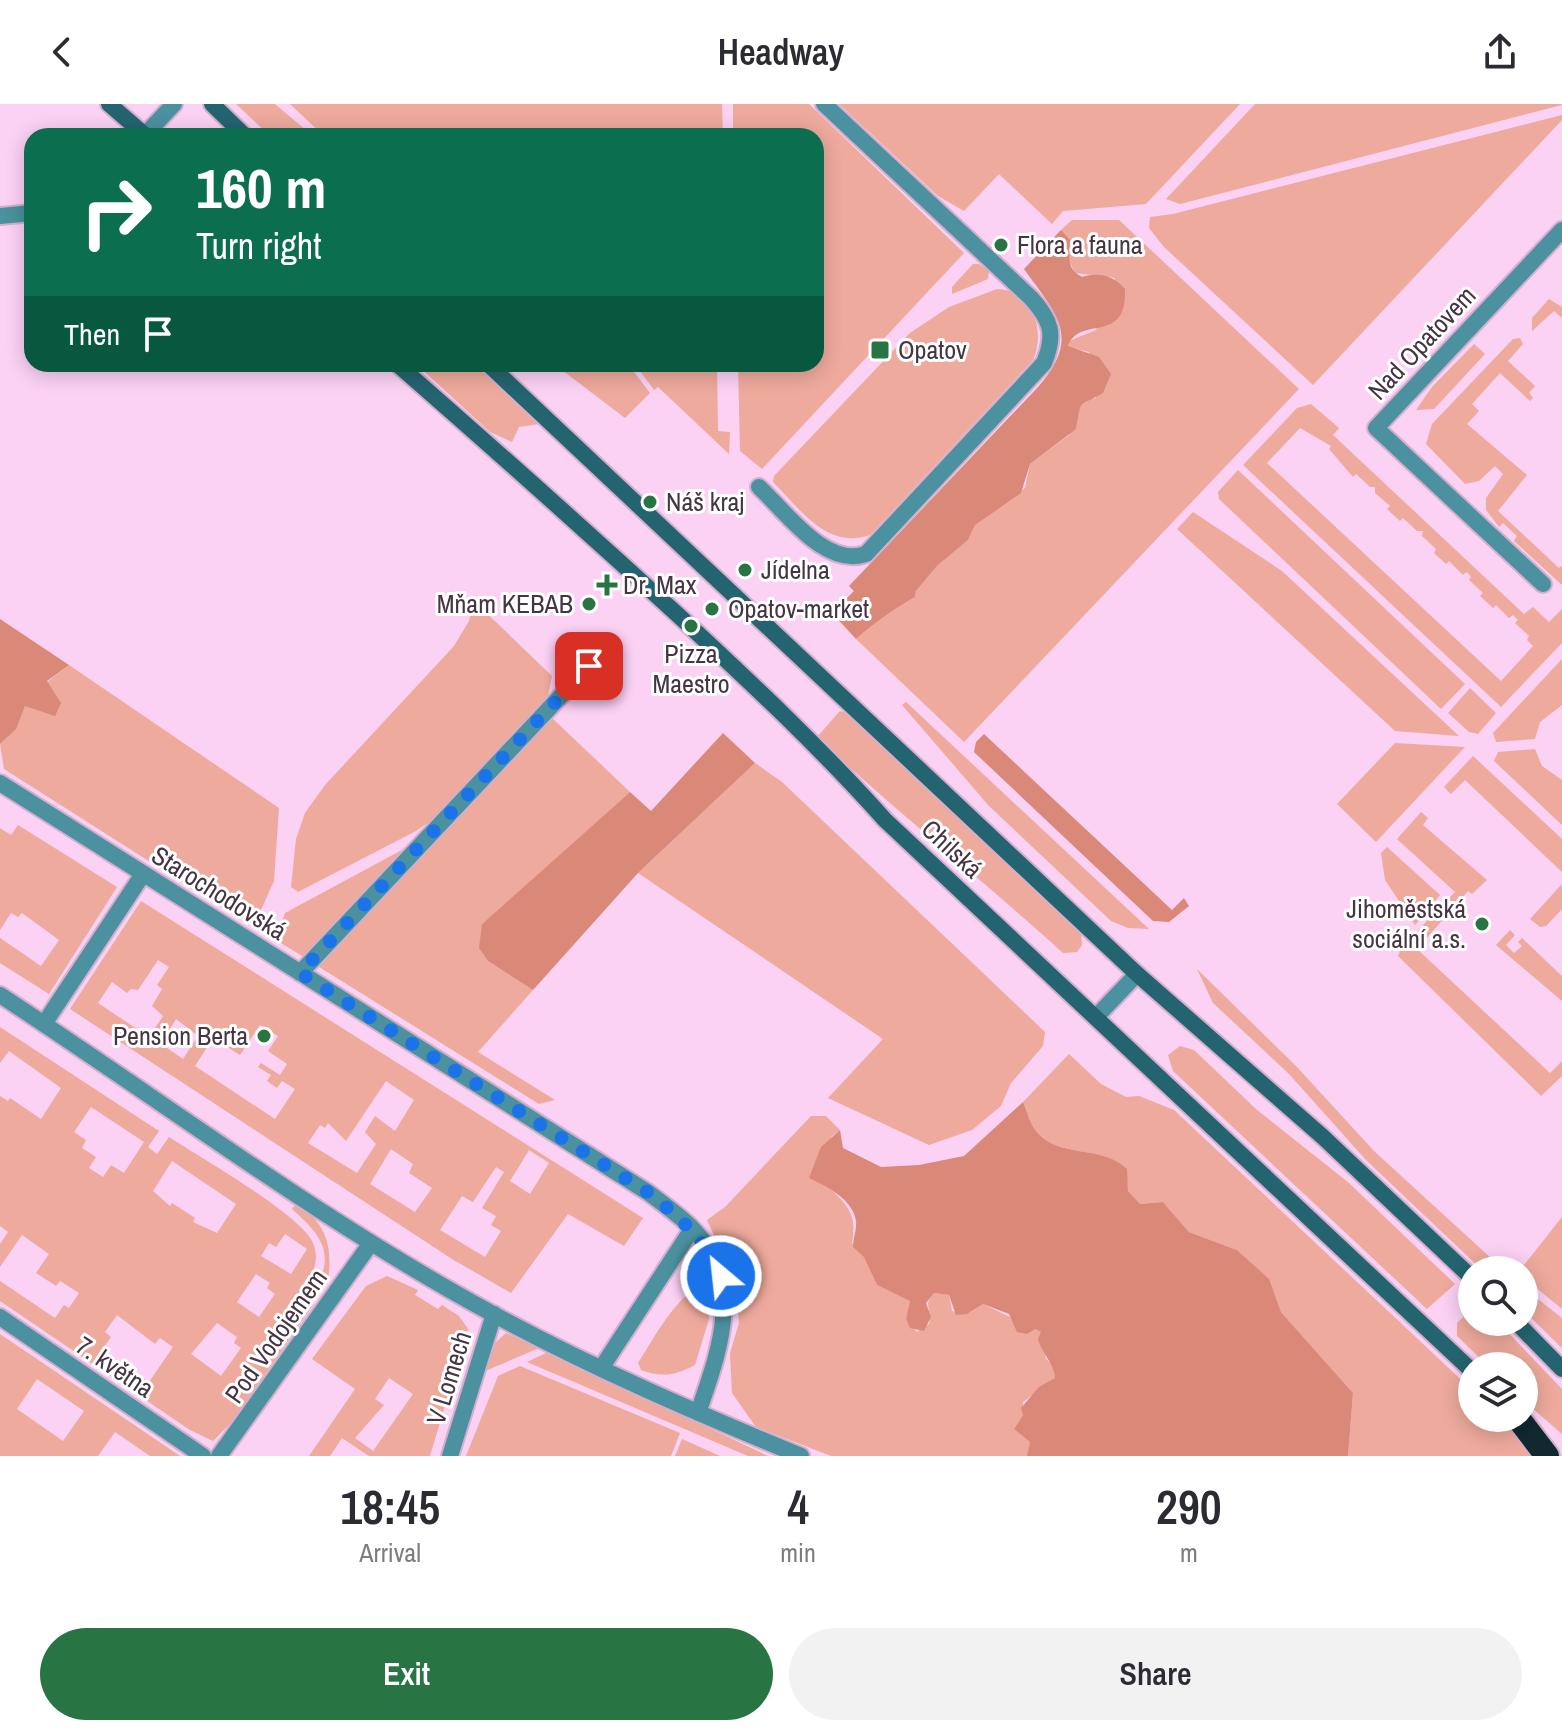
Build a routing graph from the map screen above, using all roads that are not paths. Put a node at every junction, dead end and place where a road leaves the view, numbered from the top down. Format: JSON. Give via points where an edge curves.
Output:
{"nodes":[{"id":1,"x":109,"y":104,"type":"edge"},
{"id":2,"x":174,"y":104,"type":"edge"},
{"id":3,"x":212,"y":104,"type":"edge"},
{"id":4,"x":824,"y":104,"type":"edge"},
{"id":5,"x":136,"y":128,"type":"edge"},
{"id":6,"x":152,"y":128,"type":"edge"},
{"id":7,"x":237,"y":128,"type":"edge"},
{"id":8,"x":24,"y":214,"type":"edge"},
{"id":9,"x":0,"y":216,"type":"edge"},
{"id":10,"x":1562,"y":230,"type":"edge"},
{"id":11,"x":406,"y":372,"type":"edge"},
{"id":12,"x":497,"y":372,"type":"edge"},
{"id":13,"x":759,"y":487,"type":"dead end"},
{"id":14,"x":1543,"y":584,"type":"dead end"},
{"id":15,"x":606,"y":648,"type":"dead end"},
{"id":16,"x":0,"y":783,"type":"edge"},
{"id":17,"x":143,"y":874,"type":"junction"},
{"id":18,"x":300,"y":973,"type":"junction"},
{"id":19,"x":1137,"y":974,"type":"junction"},
{"id":20,"x":0,"y":995,"type":"edge"},
{"id":21,"x":1096,"y":1017,"type":"junction"},
{"id":22,"x":44,"y":1024,"type":"junction"},
{"id":23,"x":692,"y":1229,"type":"junction"},
{"id":24,"x":371,"y":1243,"type":"junction"},
{"id":25,"x":1458,"y":1265,"type":"edge"},
{"id":26,"x":494,"y":1314,"type":"junction"},
{"id":27,"x":0,"y":1317,"type":"edge"},
{"id":28,"x":1530,"y":1336,"type":"edge"},
{"id":29,"x":1458,"y":1358,"type":"edge"},
{"id":30,"x":602,"y":1367,"type":"junction"},
{"id":31,"x":1562,"y":1369,"type":"edge"},
{"id":32,"x":698,"y":1413,"type":"junction"},
{"id":33,"x":1530,"y":1432,"type":"edge"},
{"id":34,"x":1534,"y":1432,"type":"edge"},
{"id":35,"x":203,"y":1456,"type":"edge"},
{"id":36,"x":219,"y":1456,"type":"edge"},
{"id":37,"x":450,"y":1456,"type":"edge"},
{"id":38,"x":801,"y":1456,"type":"edge"},
{"id":39,"x":1547,"y":1456,"type":"edge"},
{"id":40,"x":1558,"y":1456,"type":"edge"}],
"edges":[{"from":1,"to":5,"type":"main road"},
{"from":2,"to":6,"type":"street"},
{"from":3,"to":7,"type":"main road"},
{"from":4,"to":13,"type":"street","via":[[1031,298],[1048,317],[1051,343],[1044,363],[866,554],[847,557],[830,551]]},
{"from":8,"to":9,"type":"street"},
{"from":10,"to":14,"type":"street","name":"Nad Opatovem","via":[[1376,428]]},
{"from":11,"to":21,"type":"main road","name":"Chilská","via":[[721,655],[885,820]]},
{"from":12,"to":19,"type":"main road","name":"Chilská"},
{"from":15,"to":18,"type":"street"},
{"from":16,"to":17,"type":"street","name":"Starochodovská"},
{"from":17,"to":18,"type":"street","name":"Starochodovská"},
{"from":17,"to":22,"type":"street"},
{"from":18,"to":23,"type":"street","name":"Starochodovská","via":[[649,1193]]},
{"from":19,"to":21,"type":"street"},
{"from":19,"to":25,"type":"main road","name":"Chilská","via":[[1323,1137]]},
{"from":20,"to":22,"type":"street"},
{"from":21,"to":29,"type":"main road","name":"Chilská"},
{"from":22,"to":24,"type":"street"},
{"from":23,"to":30,"type":"street"},
{"from":23,"to":32,"type":"street","name":"Starochodovská","via":[[721,1276],[723,1339]]},
{"from":24,"to":26,"type":"street"},
{"from":24,"to":36,"type":"street","name":"Pod Vodojemem"},
{"from":26,"to":30,"type":"street"},
{"from":26,"to":37,"type":"street","name":"V Lomech"},
{"from":27,"to":35,"type":"street","name":"7. května"},
{"from":28,"to":31,"type":"main road"},
{"from":30,"to":32,"type":"street"},
{"from":32,"to":38,"type":"street"},
{"from":33,"to":39,"type":"highway"},
{"from":34,"to":40,"type":"main road"}]}
